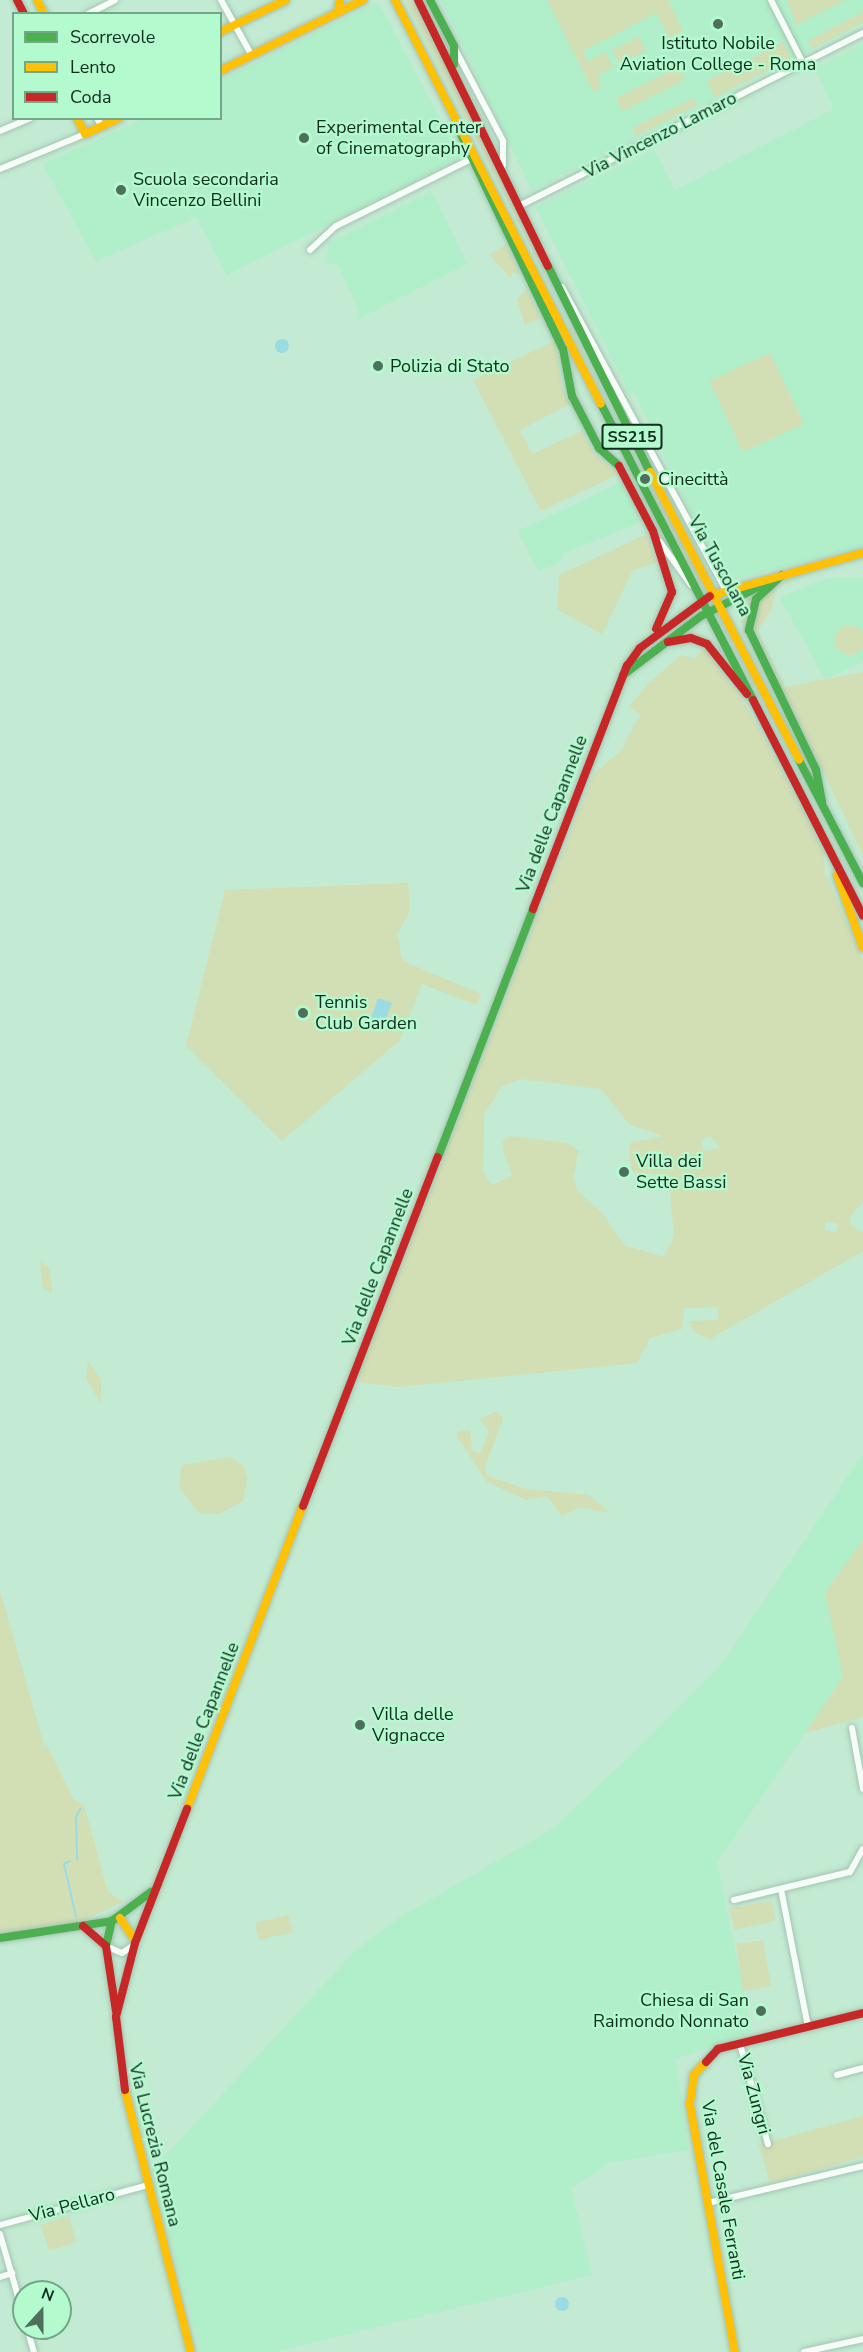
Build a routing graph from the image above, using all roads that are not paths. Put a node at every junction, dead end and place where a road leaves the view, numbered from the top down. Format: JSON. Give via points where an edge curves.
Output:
{"nodes":[{"id":1,"x":115,"y":0,"type":"edge"},
{"id":2,"x":221,"y":0,"type":"edge"},
{"id":3,"x":286,"y":0,"type":"edge"},
{"id":4,"x":340,"y":0,"type":"edge"},
{"id":5,"x":363,"y":0,"type":"edge"},
{"id":6,"x":395,"y":0,"type":"edge"},
{"id":7,"x":418,"y":0,"type":"edge"},
{"id":8,"x":430,"y":0,"type":"edge"},
{"id":9,"x":771,"y":0,"type":"edge"},
{"id":10,"x":92,"y":12,"type":"edge"},
{"id":11,"x":338,"y":12,"type":"junction"},
{"id":12,"x":235,"y":26,"type":"junction"},
{"id":13,"x":222,"y":31,"type":"edge"},
{"id":14,"x":863,"y":33,"type":"edge"},
{"id":15,"x":454,"y":46,"type":"junction"},
{"id":16,"x":252,"y":56,"type":"junction"},
{"id":17,"x":803,"y":63,"type":"junction"},
{"id":18,"x":222,"y":69,"type":"edge"},
{"id":19,"x":456,"y":73,"type":"junction"},
{"id":20,"x":454,"y":115,"type":"junction"},
{"id":21,"x":25,"y":120,"type":"edge"},
{"id":22,"x":78,"y":120,"type":"edge"},
{"id":23,"x":99,"y":123,"type":"edge"},
{"id":24,"x":0,"y":131,"type":"edge"},
{"id":25,"x":85,"y":134,"type":"junction"},
{"id":26,"x":469,"y":160,"type":"junction"},
{"id":27,"x":503,"y":165,"type":"junction"},
{"id":28,"x":0,"y":169,"type":"edge"},
{"id":29,"x":521,"y":205,"type":"junction"},
{"id":30,"x":310,"y":250,"type":"dead end"},
{"id":31,"x":555,"y":279,"type":"junction"},
{"id":32,"x":654,"y":531,"type":"junction"},
{"id":33,"x":863,"y":553,"type":"edge"},
{"id":34,"x":784,"y":573,"type":"junction"},
{"id":35,"x":717,"y":579,"type":"junction"},
{"id":36,"x":691,"y":585,"type":"junction"},
{"id":37,"x":725,"y":589,"type":"junction"},
{"id":38,"x":716,"y":592,"type":"junction"},
{"id":39,"x":699,"y":600,"type":"junction"},
{"id":40,"x":722,"y":604,"type":"junction"},
{"id":41,"x":706,"y":613,"type":"junction"},
{"id":42,"x":665,"y":643,"type":"junction"},
{"id":43,"x":640,"y":648,"type":"junction"},
{"id":44,"x":623,"y":675,"type":"junction"},
{"id":45,"x":752,"y":701,"type":"junction"},
{"id":46,"x":823,"y":804,"type":"junction"},
{"id":47,"x":825,"y":842,"type":"junction"},
{"id":48,"x":863,"y":883,"type":"edge"},
{"id":49,"x":863,"y":916,"type":"edge"},
{"id":50,"x":863,"y":948,"type":"edge"},
{"id":51,"x":852,"y":1728,"type":"dead end"},
{"id":52,"x":863,"y":1789,"type":"edge"},
{"id":53,"x":863,"y":1849,"type":"edge"},
{"id":54,"x":164,"y":1871,"type":"junction"},
{"id":55,"x":781,"y":1889,"type":"junction"},
{"id":56,"x":734,"y":1900,"type":"dead end"},
{"id":57,"x":116,"y":1920,"type":"junction"},
{"id":58,"x":83,"y":1926,"type":"junction"},
{"id":59,"x":0,"y":1938,"type":"edge"},
{"id":60,"x":135,"y":1943,"type":"junction"},
{"id":61,"x":106,"y":1946,"type":"junction"},
{"id":62,"x":863,"y":2013,"type":"edge"},
{"id":63,"x":116,"y":2018,"type":"junction"},
{"id":64,"x":808,"y":2027,"type":"junction"},
{"id":65,"x":740,"y":2044,"type":"junction"},
{"id":66,"x":863,"y":2068,"type":"edge"},
{"id":67,"x":837,"y":2075,"type":"dead end"},
{"id":68,"x":768,"y":2144,"type":"dead end"},
{"id":69,"x":863,"y":2166,"type":"edge"},
{"id":70,"x":145,"y":2186,"type":"junction"},
{"id":71,"x":708,"y":2203,"type":"junction"},
{"id":72,"x":0,"y":2225,"type":"edge"},
{"id":73,"x":0,"y":2235,"type":"edge"},
{"id":74,"x":12,"y":2273,"type":"junction"},
{"id":75,"x":0,"y":2277,"type":"edge"},
{"id":76,"x":14,"y":2280,"type":"edge"},
{"id":77,"x":863,"y":2339,"type":"edge"},
{"id":78,"x":190,"y":2352,"type":"edge"},
{"id":79,"x":735,"y":2352,"type":"edge"},
{"id":80,"x":804,"y":2352,"type":"edge"}],
"edges":[{"from":1,"to":10,"type":"street"},
{"from":2,"to":12,"type":"street"},
{"from":3,"to":12,"type":"street"},
{"from":4,"to":11,"type":"street"},
{"from":5,"to":11,"type":"street"},
{"from":6,"to":20,"type":"street","name":"Via Tuscolana","number":"SS215"},
{"from":7,"to":19,"type":"street","name":"Via Tuscolana","number":"SS215"},
{"from":8,"to":15,"type":"street"},
{"from":9,"to":17,"type":"street"},
{"from":11,"to":16,"type":"street"},
{"from":12,"to":13,"type":"street"},
{"from":12,"to":16,"type":"street"},
{"from":14,"to":17,"type":"street","name":"Via Vincenzo Lamaro"},
{"from":15,"to":19,"type":"street"},
{"from":15,"to":27,"type":"street","name":"Via Tuscolana","via":[[502,141]]},
{"from":16,"to":18,"type":"street"},
{"from":17,"to":29,"type":"street","name":"Via Vincenzo Lamaro"},
{"from":19,"to":27,"type":"street","name":"Via Tuscolana","number":"SS215"},
{"from":20,"to":26,"type":"street","name":"Via Tuscolana"},
{"from":20,"to":36,"type":"street","name":"Via Tuscolana","number":"SS215"},
{"from":21,"to":24,"type":"street"},
{"from":22,"to":25,"type":"street"},
{"from":23,"to":25,"type":"street"},
{"from":25,"to":28,"type":"street"},
{"from":26,"to":30,"type":"street","via":[[336,226]]},
{"from":26,"to":32,"type":"street","name":"Via Tuscolana","via":[[563,349],[571,393],[591,433],[622,469]]},
{"from":27,"to":29,"type":"street","name":"Via Tuscolana","number":"SS215"},
{"from":29,"to":31,"type":"street","name":"Via Tuscolana","number":"SS215"},
{"from":31,"to":35,"type":"street","name":"Via Tuscolana","via":[[580,313]]},
{"from":31,"to":38,"type":"street","name":"Via Tuscolana","number":"SS215"},
{"from":32,"to":36,"type":"street","name":"Via Tuscolana"},
{"from":32,"to":43,"type":"street","via":[[672,598]]},
{"from":33,"to":34,"type":"street"},
{"from":34,"to":37,"type":"street","name":"Via delle Capannelle"},
{"from":34,"to":40,"type":"street"},
{"from":34,"to":46,"type":"street","name":"Via Tuscolana","via":[[757,597],[749,630],[816,770]]},
{"from":35,"to":37,"type":"street","name":"Via Tuscolana"},
{"from":35,"to":38,"type":"street"},
{"from":36,"to":39,"type":"street","name":"Via Tuscolana","number":"SS215"},
{"from":37,"to":38,"type":"street","name":"Via delle Capannelle"},
{"from":38,"to":39,"type":"street","name":"Via delle Capannelle"},
{"from":38,"to":40,"type":"street","name":"Via Tuscolana","number":"SS215"},
{"from":39,"to":41,"type":"street","name":"Via Tuscolana","number":"SS215"},
{"from":39,"to":43,"type":"street","name":"Via delle Capannelle"},
{"from":40,"to":41,"type":"street"},
{"from":40,"to":46,"type":"street","name":"Via Tuscolana","number":"SS215"},
{"from":41,"to":42,"type":"street"},
{"from":41,"to":45,"type":"street","name":"Via Tuscolana","number":"SS215"},
{"from":42,"to":44,"type":"street"},
{"from":42,"to":45,"type":"street","via":[[691,638],[707,644]]},
{"from":43,"to":44,"type":"street","name":"Via delle Capannelle"},
{"from":44,"to":54,"type":"street","name":"Via delle Capannelle"},
{"from":45,"to":47,"type":"street","name":"Via Tuscolana","number":"SS215"},
{"from":46,"to":48,"type":"street","name":"Via Tuscolana","number":"SS215"},
{"from":47,"to":49,"type":"street","name":"Via Tuscolana","number":"SS215"},
{"from":47,"to":50,"type":"street"},
{"from":51,"to":52,"type":"street"},
{"from":53,"to":55,"type":"street","via":[[850,1872]]},
{"from":54,"to":57,"type":"street","name":"Via delle Capannelle","via":[[143,1902]]},
{"from":54,"to":60,"type":"street","name":"Via delle Capannelle"},
{"from":55,"to":56,"type":"street"},
{"from":55,"to":64,"type":"street"},
{"from":57,"to":58,"type":"street","name":"Via delle Capannelle"},
{"from":57,"to":60,"type":"street","via":[[132,1929]]},
{"from":57,"to":61,"type":"street"},
{"from":58,"to":59,"type":"street","name":"Via delle Capannelle"},
{"from":58,"to":61,"type":"street"},
{"from":60,"to":61,"type":"street","via":[[123,1953]]},
{"from":60,"to":63,"type":"street","name":"Via Lucrezia Romana"},
{"from":61,"to":63,"type":"street"},
{"from":62,"to":64,"type":"street","name":"Via del Casale Ferranti"},
{"from":63,"to":70,"type":"street","name":"Via Lucrezia Romana","via":[[119,2072]]},
{"from":64,"to":65,"type":"street","name":"Via del Casale Ferranti"},
{"from":65,"to":68,"type":"street","name":"Via Zungri"},
{"from":65,"to":71,"type":"street","name":"Via del Casale Ferranti","via":[[710,2053],[690,2090]]},
{"from":66,"to":67,"type":"street"},
{"from":69,"to":71,"type":"street"},
{"from":70,"to":72,"type":"street","name":"Via Pellaro"},
{"from":70,"to":78,"type":"street","name":"Via Lucrezia Romana"},
{"from":71,"to":79,"type":"street","name":"Via del Casale Ferranti"},
{"from":73,"to":74,"type":"street"},
{"from":74,"to":75,"type":"street"},
{"from":74,"to":76,"type":"street"},
{"from":77,"to":80,"type":"street"}]}
